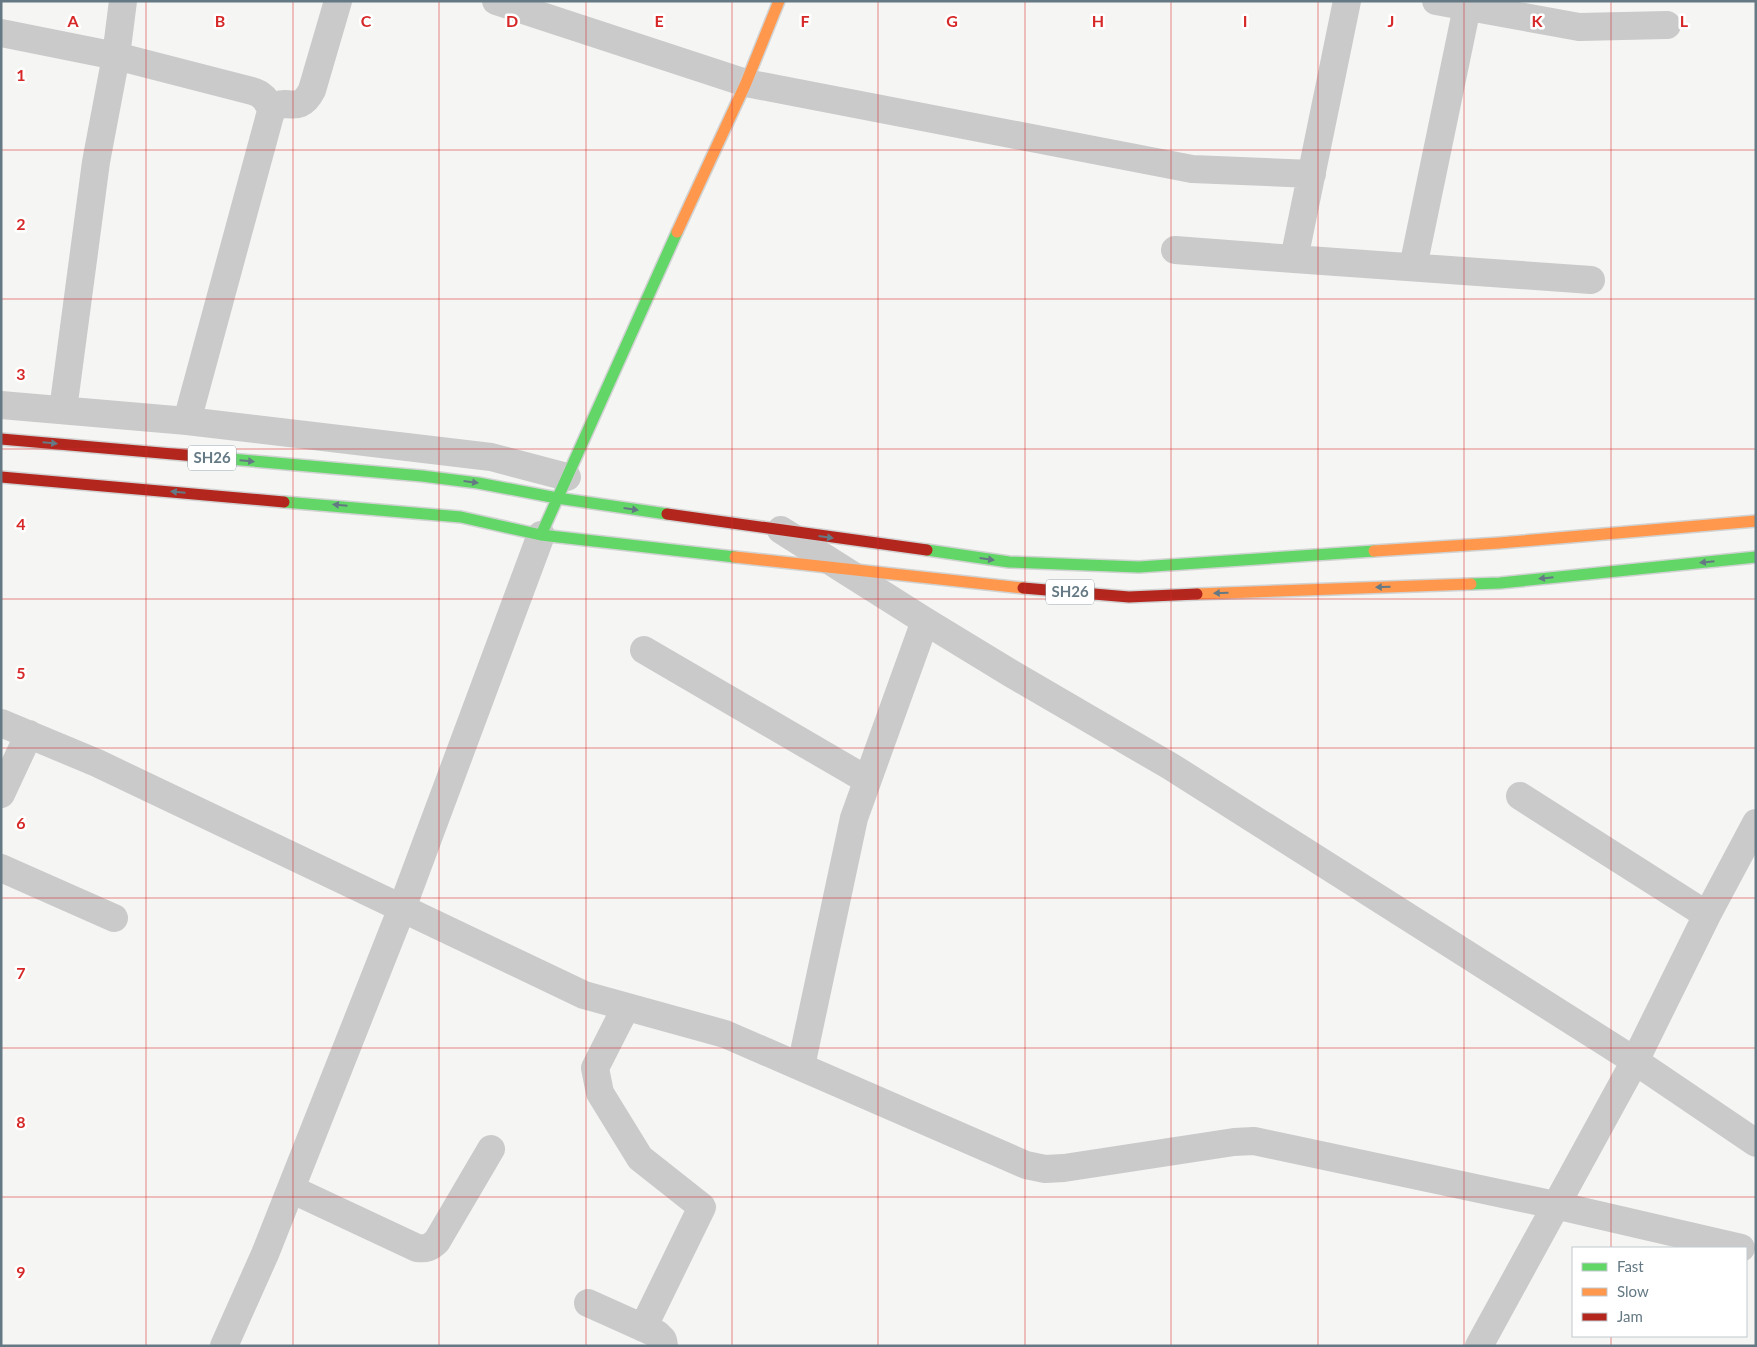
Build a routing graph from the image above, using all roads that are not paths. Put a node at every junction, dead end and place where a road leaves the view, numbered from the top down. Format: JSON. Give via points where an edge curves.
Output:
{"nodes":[{"id":1,"x":123,"y":1,"type":"edge"},
{"id":2,"x":338,"y":1,"type":"edge"},
{"id":3,"x":496,"y":1,"type":"edge"},
{"id":4,"x":779,"y":1,"type":"edge"},
{"id":5,"x":1348,"y":1,"type":"edge"},
{"id":6,"x":1436,"y":1,"type":"edge"},
{"id":7,"x":1467,"y":7,"type":"junction"},
{"id":8,"x":1667,"y":25,"type":"dead end"},
{"id":9,"x":1,"y":33,"type":"edge"},
{"id":10,"x":116,"y":56,"type":"junction"},
{"id":11,"x":746,"y":83,"type":"junction"},
{"id":12,"x":272,"y":110,"type":"junction"},
{"id":13,"x":1312,"y":174,"type":"junction"},
{"id":14,"x":1175,"y":250,"type":"dead end"},
{"id":15,"x":1294,"y":259,"type":"junction"},
{"id":16,"x":1413,"y":267,"type":"junction"},
{"id":17,"x":1591,"y":280,"type":"dead end"},
{"id":18,"x":1,"y":405,"type":"edge"},
{"id":19,"x":62,"y":410,"type":"junction"},
{"id":20,"x":187,"y":421,"type":"junction"},
{"id":21,"x":1,"y":439,"type":"edge"},
{"id":22,"x":1,"y":477,"type":"edge"},
{"id":23,"x":562,"y":488,"type":"junction"},
{"id":24,"x":1756,"y":521,"type":"edge"},
{"id":25,"x":781,"y":530,"type":"junction"},
{"id":26,"x":541,"y":535,"type":"junction"},
{"id":27,"x":1756,"y":557,"type":"edge"},
{"id":28,"x":842,"y":568,"type":"junction"},
{"id":29,"x":925,"y":621,"type":"junction"},
{"id":30,"x":644,"y":650,"type":"dead end"},
{"id":31,"x":1,"y":723,"type":"edge"},
{"id":32,"x":29,"y":734,"type":"junction"},
{"id":33,"x":867,"y":780,"type":"junction"},
{"id":34,"x":1,"y":794,"type":"edge"},
{"id":35,"x":1520,"y":796,"type":"dead end"},
{"id":36,"x":1755,"y":827,"type":"edge"},
{"id":37,"x":1,"y":868,"type":"edge"},
{"id":38,"x":402,"y":908,"type":"junction"},
{"id":39,"x":1707,"y":915,"type":"junction"},
{"id":40,"x":114,"y":918,"type":"dead end"},
{"id":41,"x":626,"y":1007,"type":"junction"},
{"id":42,"x":1635,"y":1061,"type":"junction"},
{"id":43,"x":801,"y":1066,"type":"junction"},
{"id":44,"x":1756,"y":1144,"type":"edge"},
{"id":45,"x":491,"y":1149,"type":"dead end"},
{"id":46,"x":291,"y":1189,"type":"junction"},
{"id":47,"x":1555,"y":1205,"type":"junction"},
{"id":48,"x":1737,"y":1247,"type":"edge"},
{"id":49,"x":588,"y":1304,"type":"dead end"},
{"id":50,"x":644,"y":1328,"type":"junction"},
{"id":51,"x":224,"y":1346,"type":"edge"},
{"id":52,"x":664,"y":1346,"type":"edge"},
{"id":53,"x":1479,"y":1346,"type":"edge"}],
"edges":[{"from":1,"to":10,"type":"street"},
{"from":2,"to":12,"type":"street","via":[[308,98],[304,103],[281,104]]},
{"from":3,"to":11,"type":"street"},
{"from":4,"to":11,"type":"main road"},
{"from":5,"to":13,"type":"street"},
{"from":6,"to":7,"type":"street"},
{"from":7,"to":8,"type":"street","via":[[1579,27]]},
{"from":7,"to":16,"type":"street"},
{"from":9,"to":10,"type":"street"},
{"from":10,"to":12,"type":"street","via":[[260,93]]},
{"from":10,"to":19,"type":"street","via":[[96,162]]},
{"from":11,"to":13,"type":"street","via":[[1192,169]]},
{"from":11,"to":23,"type":"main road"},
{"from":12,"to":20,"type":"street"},
{"from":13,"to":15,"type":"street"},
{"from":14,"to":15,"type":"street"},
{"from":15,"to":16,"type":"street"},
{"from":16,"to":17,"type":"street"},
{"from":18,"to":19,"type":"street"},
{"from":19,"to":20,"type":"street"},
{"from":20,"to":23,"type":"street","via":[[491,457]]},
{"from":21,"to":23,"type":"main road","number":"SH26","one_way":true},
{"from":26,"to":22,"type":"main road","number":"SH26","one_way":true,"via":[[461,517]]},
{"from":23,"to":25,"type":"main road","number":"SH26","one_way":true},
{"from":23,"to":26,"type":"main road"},
{"from":25,"to":24,"type":"main road","number":"SH26","one_way":true,"via":[[1009,562],[1139,567],[1490,544]]},
{"from":25,"to":28,"type":"street"},
{"from":26,"to":28,"type":"main road","number":"SH26"},
{"from":26,"to":38,"type":"street"},
{"from":27,"to":28,"type":"main road","number":"SH26","one_way":true,"via":[[1500,583],[1129,597]]},
{"from":28,"to":29,"type":"street"},
{"from":29,"to":33,"type":"street"},
{"from":29,"to":42,"type":"street","via":[[1170,766]]},
{"from":30,"to":33,"type":"street"},
{"from":31,"to":32,"type":"street"},
{"from":32,"to":34,"type":"street"},
{"from":32,"to":38,"type":"street"},
{"from":33,"to":43,"type":"street","via":[[854,818]]},
{"from":35,"to":39,"type":"street"},
{"from":36,"to":39,"type":"street"},
{"from":37,"to":40,"type":"street"},
{"from":38,"to":41,"type":"street","via":[[584,995]]},
{"from":38,"to":46,"type":"street"},
{"from":39,"to":42,"type":"street"},
{"from":41,"to":43,"type":"street","via":[[725,1034]]},
{"from":41,"to":50,"type":"street","via":[[595,1068],[600,1093],[640,1158],[702,1207]]},
{"from":42,"to":44,"type":"street"},
{"from":42,"to":47,"type":"street"},
{"from":43,"to":47,"type":"street","via":[[1026,1165],[1045,1169],[1254,1141]]},
{"from":45,"to":46,"type":"street","via":[[436,1241],[425,1249]]},
{"from":46,"to":51,"type":"street","via":[[266,1254]]},
{"from":47,"to":48,"type":"street"},
{"from":47,"to":53,"type":"street"},
{"from":49,"to":50,"type":"street"},
{"from":50,"to":52,"type":"street","via":[[657,1334]]}]}
